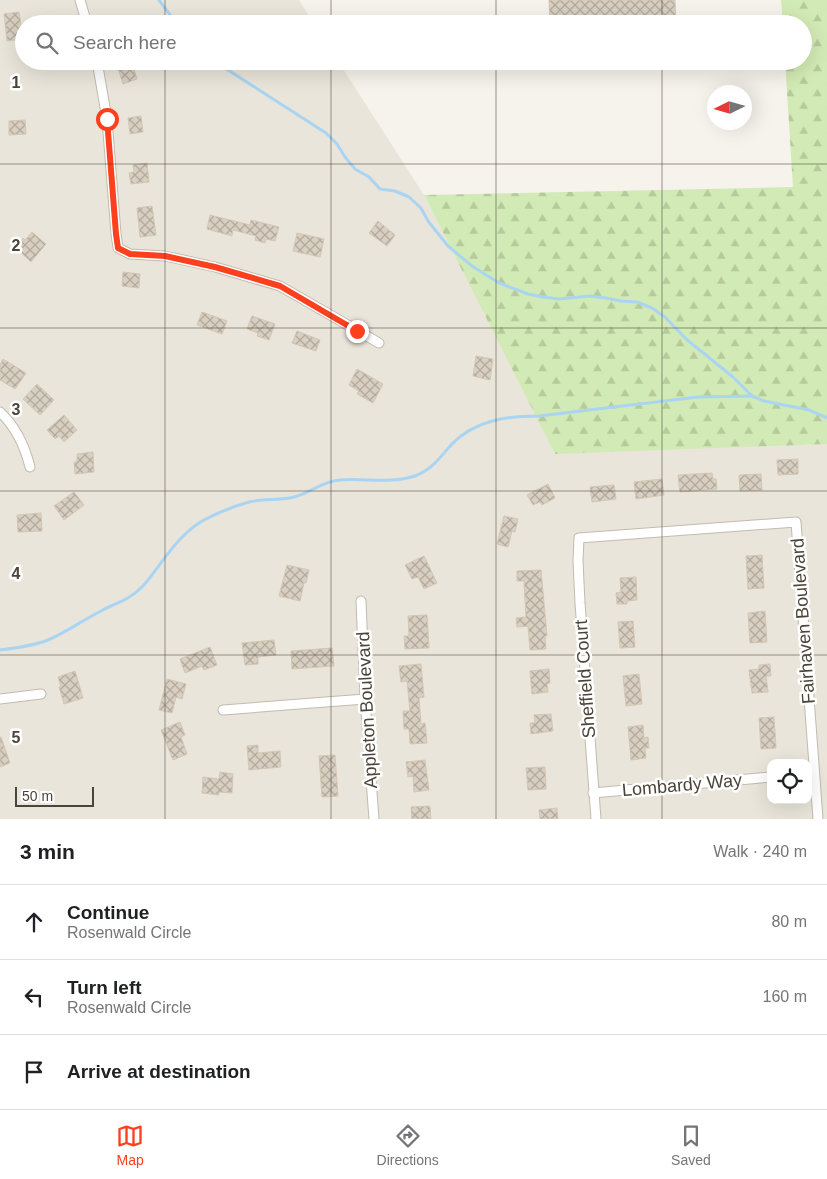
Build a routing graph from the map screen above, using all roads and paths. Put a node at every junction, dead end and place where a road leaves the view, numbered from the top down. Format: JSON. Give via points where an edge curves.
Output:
{"nodes":[{"id":1,"x":80,"y":0,"type":"edge"},
{"id":2,"x":84,"y":15,"type":"edge"},
{"id":3,"x":99,"y":70,"type":"edge"},
{"id":4,"x":379,"y":343,"type":"dead end"},
{"id":5,"x":0,"y":412,"type":"edge"},
{"id":6,"x":30,"y":468,"type":"dead end"},
{"id":7,"x":579,"y":538,"type":"joint"},
{"id":8,"x":361,"y":601,"type":"dead end"},
{"id":9,"x":40,"y":694,"type":"dead end"},
{"id":10,"x":0,"y":699,"type":"edge"},
{"id":11,"x":365,"y":699,"type":"junction"},
{"id":12,"x":223,"y":710,"type":"dead end"},
{"id":13,"x":810,"y":759,"type":"edge"},
{"id":14,"x":767,"y":777,"type":"edge"},
{"id":15,"x":812,"y":780,"type":"edge"},
{"id":16,"x":593,"y":793,"type":"junction"},
{"id":17,"x":374,"y":819,"type":"edge"},
{"id":18,"x":596,"y":819,"type":"edge"},
{"id":19,"x":818,"y":819,"type":"edge"}],
"edges":[{"from":1,"to":2,"type":"street"},
{"from":3,"to":4,"type":"street","via":[[118,248],[130,254],[165,256],[215,267],[280,286]]},
{"from":5,"to":6,"type":"street","via":[[19,438]]},
{"from":7,"to":13,"type":"street","name":"Fairhaven Boulevard","via":[[796,522]]},
{"from":7,"to":16,"type":"street","name":"Sheffield Court","via":[[580,603]]},
{"from":8,"to":11,"type":"street","name":"Appleton Boulevard"},
{"from":9,"to":10,"type":"street"},
{"from":11,"to":12,"type":"street"},
{"from":11,"to":17,"type":"street","name":"Appleton Boulevard"},
{"from":14,"to":16,"type":"street","name":"Lombardy Way"},
{"from":15,"to":19,"type":"street","name":"Fairhaven Boulevard"},
{"from":16,"to":18,"type":"street","name":"Sheffield Court"}]}
